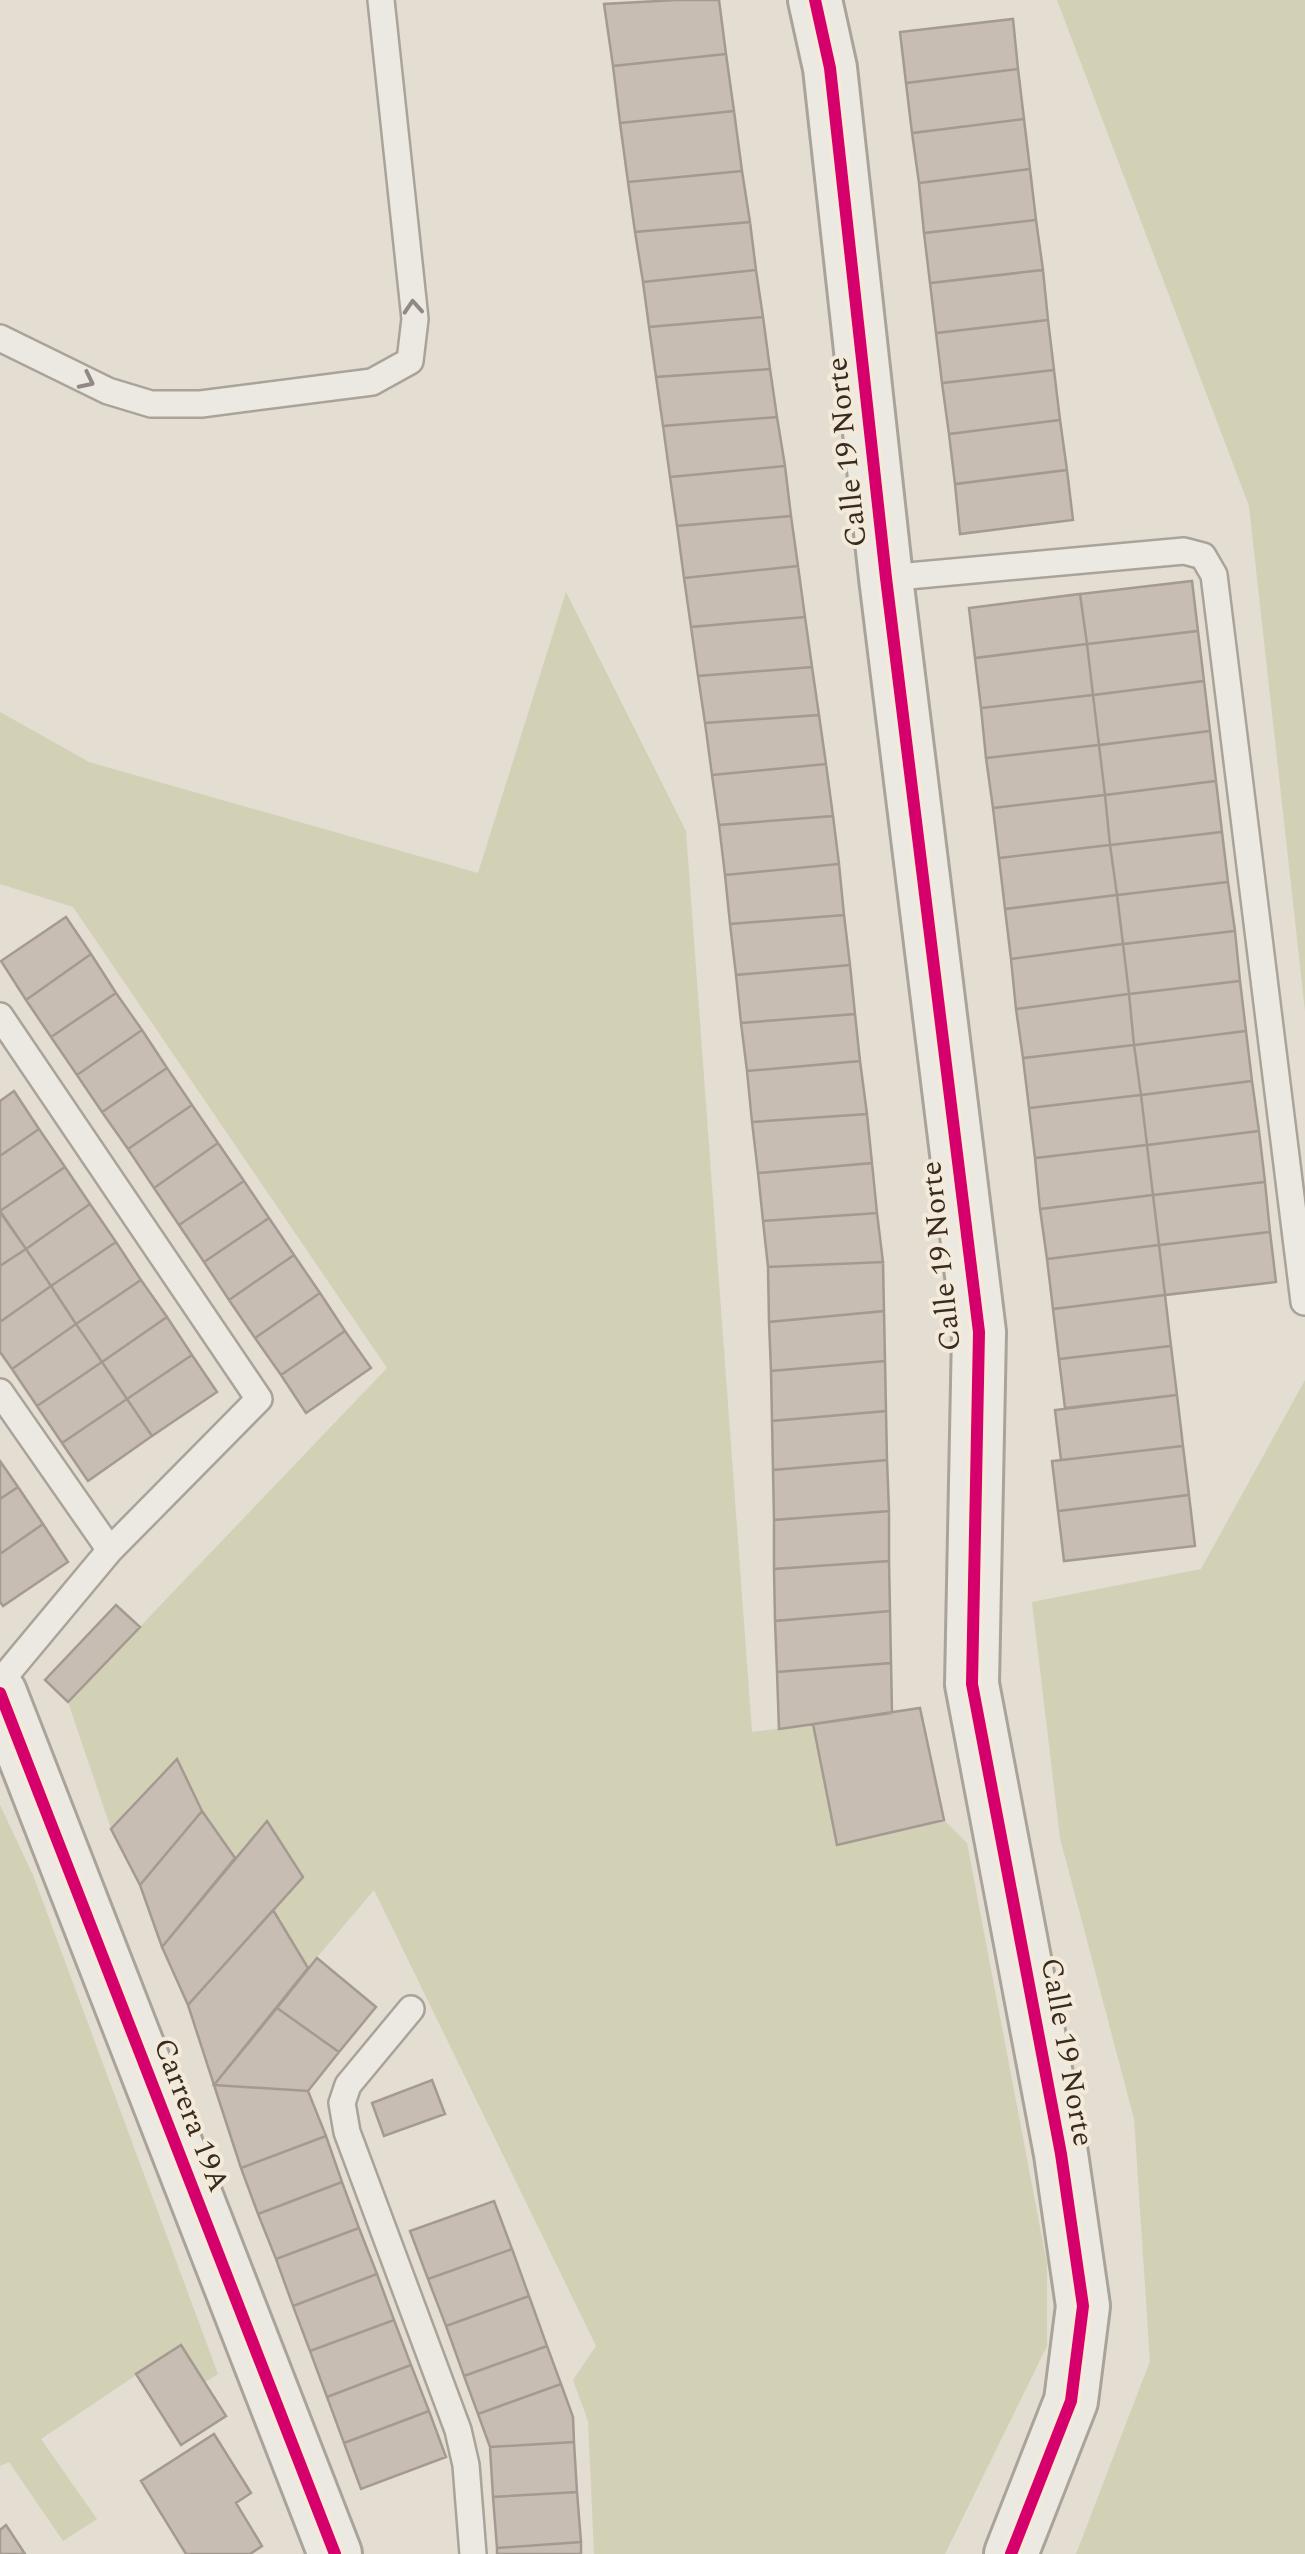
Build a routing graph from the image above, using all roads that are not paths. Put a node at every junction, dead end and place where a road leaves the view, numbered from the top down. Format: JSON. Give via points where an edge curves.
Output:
{"nodes":[{"id":1,"x":380,"y":0,"type":"edge"},
{"id":2,"x":816,"y":0,"type":"edge"},
{"id":3,"x":0,"y":338,"type":"edge"},
{"id":4,"x":886,"y":578,"type":"junction"},
{"id":5,"x":0,"y":1016,"type":"edge"},
{"id":6,"x":1304,"y":1302,"type":"edge"},
{"id":7,"x":0,"y":1392,"type":"edge"},
{"id":8,"x":110,"y":1550,"type":"junction"},
{"id":9,"x":0,"y":1682,"type":"edge"},
{"id":10,"x":0,"y":1694,"type":"edge"},
{"id":11,"x":411,"y":2009,"type":"dead end"},
{"id":12,"x":335,"y":2554,"type":"edge"},
{"id":13,"x":472,"y":2554,"type":"edge"},
{"id":14,"x":1011,"y":2554,"type":"edge"}],
"edges":[{"from":3,"to":1,"type":"lane","one_way":true,"via":[[108,391],[151,404],[372,382],[410,361],[414,319]]},
{"from":2,"to":4,"type":"street","name":"Calle 19 Norte","via":[[830,68]]},
{"from":4,"to":6,"type":"lane","via":[[1184,551],[1203,556],[1214,575]]},
{"from":4,"to":14,"type":"street","name":"Calle 19 Norte","via":[[979,1332],[972,1684],[1061,2154],[1083,2306],[1071,2401]]},
{"from":5,"to":8,"type":"lane","via":[[259,1398]]},
{"from":7,"to":8,"type":"lane"},
{"from":8,"to":9,"type":"lane"},
{"from":10,"to":12,"type":"street","name":"Carrera 19A"},
{"from":11,"to":13,"type":"lane","via":[[348,2086],[342,2104],[458,2430]]}]}
